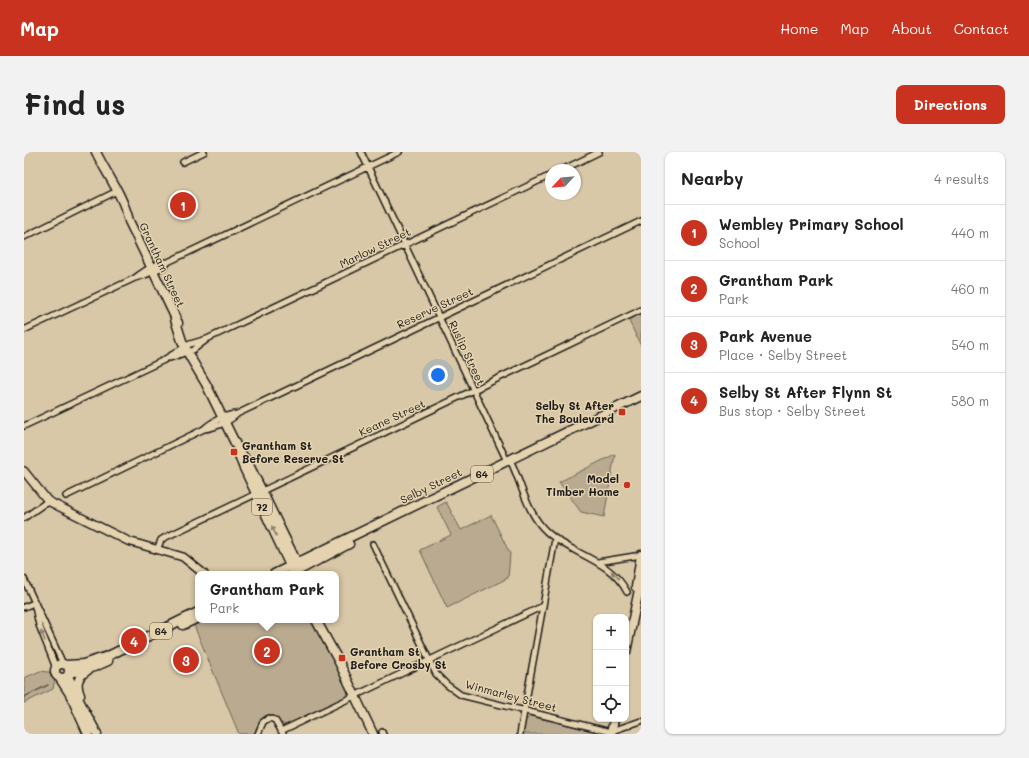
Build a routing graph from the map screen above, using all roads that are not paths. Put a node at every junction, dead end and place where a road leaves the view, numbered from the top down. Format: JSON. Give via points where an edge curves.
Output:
{"nodes":[{"id":1,"x":96,"y":152,"type":"edge"},
{"id":2,"x":204,"y":152,"type":"edge"},
{"id":3,"x":361,"y":152,"type":"edge"},
{"id":4,"x":399,"y":152,"type":"edge"},
{"id":5,"x":599,"y":152,"type":"edge"},
{"id":6,"x":183,"y":162,"type":"dead end"},
{"id":7,"x":574,"y":164,"type":"edge"},
{"id":8,"x":368,"y":167,"type":"junction"},
{"id":9,"x":107,"y":175,"type":"junction"},
{"id":10,"x":545,"y":178,"type":"edge"},
{"id":11,"x":112,"y":193,"type":"junction"},
{"id":12,"x":129,"y":221,"type":"junction"},
{"id":13,"x":641,"y":221,"type":"edge"},
{"id":14,"x":24,"y":237,"type":"edge"},
{"id":15,"x":405,"y":245,"type":"junction"},
{"id":16,"x":152,"y":270,"type":"junction"},
{"id":17,"x":641,"y":310,"type":"edge"},
{"id":18,"x":440,"y":317,"type":"junction"},
{"id":19,"x":24,"y":330,"type":"edge"},
{"id":20,"x":189,"y":348,"type":"junction"},
{"id":21,"x":474,"y":390,"type":"junction"},
{"id":22,"x":641,"y":396,"type":"edge"},
{"id":23,"x":641,"y":401,"type":"edge"},
{"id":24,"x":224,"y":420,"type":"junction"},
{"id":25,"x":24,"y":426,"type":"edge"},
{"id":26,"x":508,"y":461,"type":"junction"},
{"id":27,"x":24,"y":471,"type":"edge"},
{"id":28,"x":259,"y":492,"type":"junction"},
{"id":29,"x":66,"y":496,"type":"dead end"},
{"id":30,"x":48,"y":501,"type":"junction"},
{"id":31,"x":24,"y":518,"type":"edge"},
{"id":32,"x":555,"y":539,"type":"junction"},
{"id":33,"x":373,"y":544,"type":"dead end"},
{"id":34,"x":157,"y":550,"type":"junction"},
{"id":35,"x":640,"y":555,"type":"edge"},
{"id":36,"x":598,"y":562,"type":"junction"},
{"id":37,"x":296,"y":570,"type":"edge"},
{"id":38,"x":200,"y":571,"type":"edge"},
{"id":39,"x":24,"y":579,"type":"edge"},
{"id":40,"x":641,"y":580,"type":"edge"},
{"id":41,"x":626,"y":592,"type":"dead end"},
{"id":42,"x":637,"y":600,"type":"edge"},
{"id":43,"x":34,"y":602,"type":"junction"},
{"id":44,"x":543,"y":606,"type":"junction"},
{"id":45,"x":24,"y":607,"type":"edge"},
{"id":46,"x":195,"y":613,"type":"edge"},
{"id":47,"x":195,"y":619,"type":"edge"},
{"id":48,"x":318,"y":623,"type":"edge"},
{"id":49,"x":323,"y":623,"type":"edge"},
{"id":50,"x":626,"y":650,"type":"edge"},
{"id":51,"x":338,"y":660,"type":"junction"},
{"id":52,"x":429,"y":660,"type":"junction"},
{"id":53,"x":94,"y":667,"type":"junction"},
{"id":54,"x":64,"y":669,"type":"junction"},
{"id":55,"x":354,"y":695,"type":"junction"},
{"id":56,"x":85,"y":710,"type":"junction"},
{"id":57,"x":524,"y":711,"type":"junction"},
{"id":58,"x":641,"y":721,"type":"edge"},
{"id":59,"x":614,"y":722,"type":"edge"},
{"id":60,"x":282,"y":732,"type":"edge"},
{"id":61,"x":612,"y":732,"type":"edge"},
{"id":62,"x":88,"y":734,"type":"edge"},
{"id":63,"x":97,"y":734,"type":"edge"},
{"id":64,"x":258,"y":734,"type":"edge"},
{"id":65,"x":373,"y":734,"type":"edge"},
{"id":66,"x":520,"y":734,"type":"edge"}],
"edges":[{"from":1,"to":9,"type":"main road","name":"Grantham Street","number":"72"},
{"from":2,"to":6,"type":"street"},
{"from":3,"to":8,"type":"street","name":"Ruslip Street"},
{"from":4,"to":8,"type":"street"},
{"from":5,"to":7,"type":"street"},
{"from":8,"to":15,"type":"street","name":"Ruslip Street"},
{"from":8,"to":16,"type":"street"},
{"from":9,"to":11,"type":"main road","name":"Grantham Street","number":"72"},
{"from":9,"to":12,"type":"main road","name":"Grantham Street","number":"72","via":[[126,209]]},
{"from":10,"to":15,"type":"street","name":"Marlow Street"},
{"from":11,"to":12,"type":"main road","name":"Grantham Street","number":"72"},
{"from":11,"to":14,"type":"street"},
{"from":12,"to":16,"type":"main road","name":"Grantham Street","number":"72"},
{"from":13,"to":18,"type":"street","name":"Reserve Street"},
{"from":15,"to":18,"type":"street","name":"Ruslip Street"},
{"from":15,"to":20,"type":"street","name":"Marlow Street"},
{"from":16,"to":19,"type":"street"},
{"from":16,"to":20,"type":"main road","name":"Grantham Street","number":"72"},
{"from":17,"to":21,"type":"street","name":"Keane Street"},
{"from":18,"to":21,"type":"street","name":"Ruslip Street"},
{"from":18,"to":24,"type":"street","name":"Reserve Street"},
{"from":20,"to":24,"type":"main road","name":"Grantham Street","number":"72"},
{"from":20,"to":25,"type":"street","name":"Marlow Street"},
{"from":21,"to":26,"type":"street","name":"Ruslip Street"},
{"from":21,"to":28,"type":"street","name":"Keane Street"},
{"from":22,"to":26,"type":"main road","name":"Selby Street","number":"64"},
{"from":23,"to":26,"type":"main road","name":"Selby Street","number":"64"},
{"from":24,"to":28,"type":"main road","name":"Grantham Street","number":"72","via":[[248,463]]},
{"from":24,"to":29,"type":"street","name":"Reserve Street"},
{"from":26,"to":32,"type":"street","name":"Ruslip Street","via":[[537,520]]},
{"from":26,"to":37,"type":"main road","name":"Selby Street","number":"64"},
{"from":27,"to":30,"type":"main road"},
{"from":28,"to":34,"type":"street","name":"Keane Street","via":[[164,538]]},
{"from":28,"to":37,"type":"main road","name":"Grantham Street","number":"72"},
{"from":30,"to":31,"type":"street"},
{"from":30,"to":34,"type":"main road","via":[[128,541]]},
{"from":32,"to":36,"type":"street","name":"Ruslip Street"},
{"from":32,"to":44,"type":"street"},
{"from":33,"to":52,"type":"street","name":"Winmarley Street"},
{"from":34,"to":38,"type":"main road","via":[[183,557]]},
{"from":35,"to":36,"type":"street"},
{"from":35,"to":42,"type":"main road"},
{"from":41,"to":36,"type":"street","name":"Ruslip Street","one_way":true,"via":[[619,578]]},
{"from":39,"to":43,"type":"street"},
{"from":40,"to":42,"type":"main road"},
{"from":42,"to":50,"type":"main road"},
{"from":43,"to":45,"type":"street"},
{"from":43,"to":54,"type":"street","via":[[45,621]]},
{"from":54,"to":43,"type":"street","one_way":true,"via":[[39,625]]},
{"from":44,"to":52,"type":"street"},
{"from":44,"to":57,"type":"street"},
{"from":46,"to":54,"type":"main road","number":"64","via":[[108,656]]},
{"from":47,"to":53,"type":"main road","number":"64"},
{"from":48,"to":51,"type":"main road"},
{"from":49,"to":51,"type":"main road"},
{"from":51,"to":55,"type":"main road"},
{"from":52,"to":55,"type":"street"},
{"from":52,"to":57,"type":"street","name":"Winmarley Street","via":[[436,674],[447,686],[461,695]]},
{"from":53,"to":54,"type":"main road","number":"64"},
{"from":53,"to":56,"type":"main road","number":"64","via":[[81,674],[77,681]]},
{"from":54,"to":56,"type":"main road","number":"64","via":[[74,693]]},
{"from":54,"to":62,"type":"main road","number":"64","via":[[65,677],[59,677],[70,694]]},
{"from":55,"to":60,"type":"street"},
{"from":55,"to":65,"type":"main road"},
{"from":56,"to":63,"type":"main road","number":"64"},
{"from":57,"to":61,"type":"street","name":"Winmarley Street"},
{"from":57,"to":66,"type":"street"},
{"from":58,"to":61,"type":"street"},
{"from":59,"to":61,"type":"main road"},
{"from":60,"to":64,"type":"street","via":[[272,718],[263,722]]}]}
